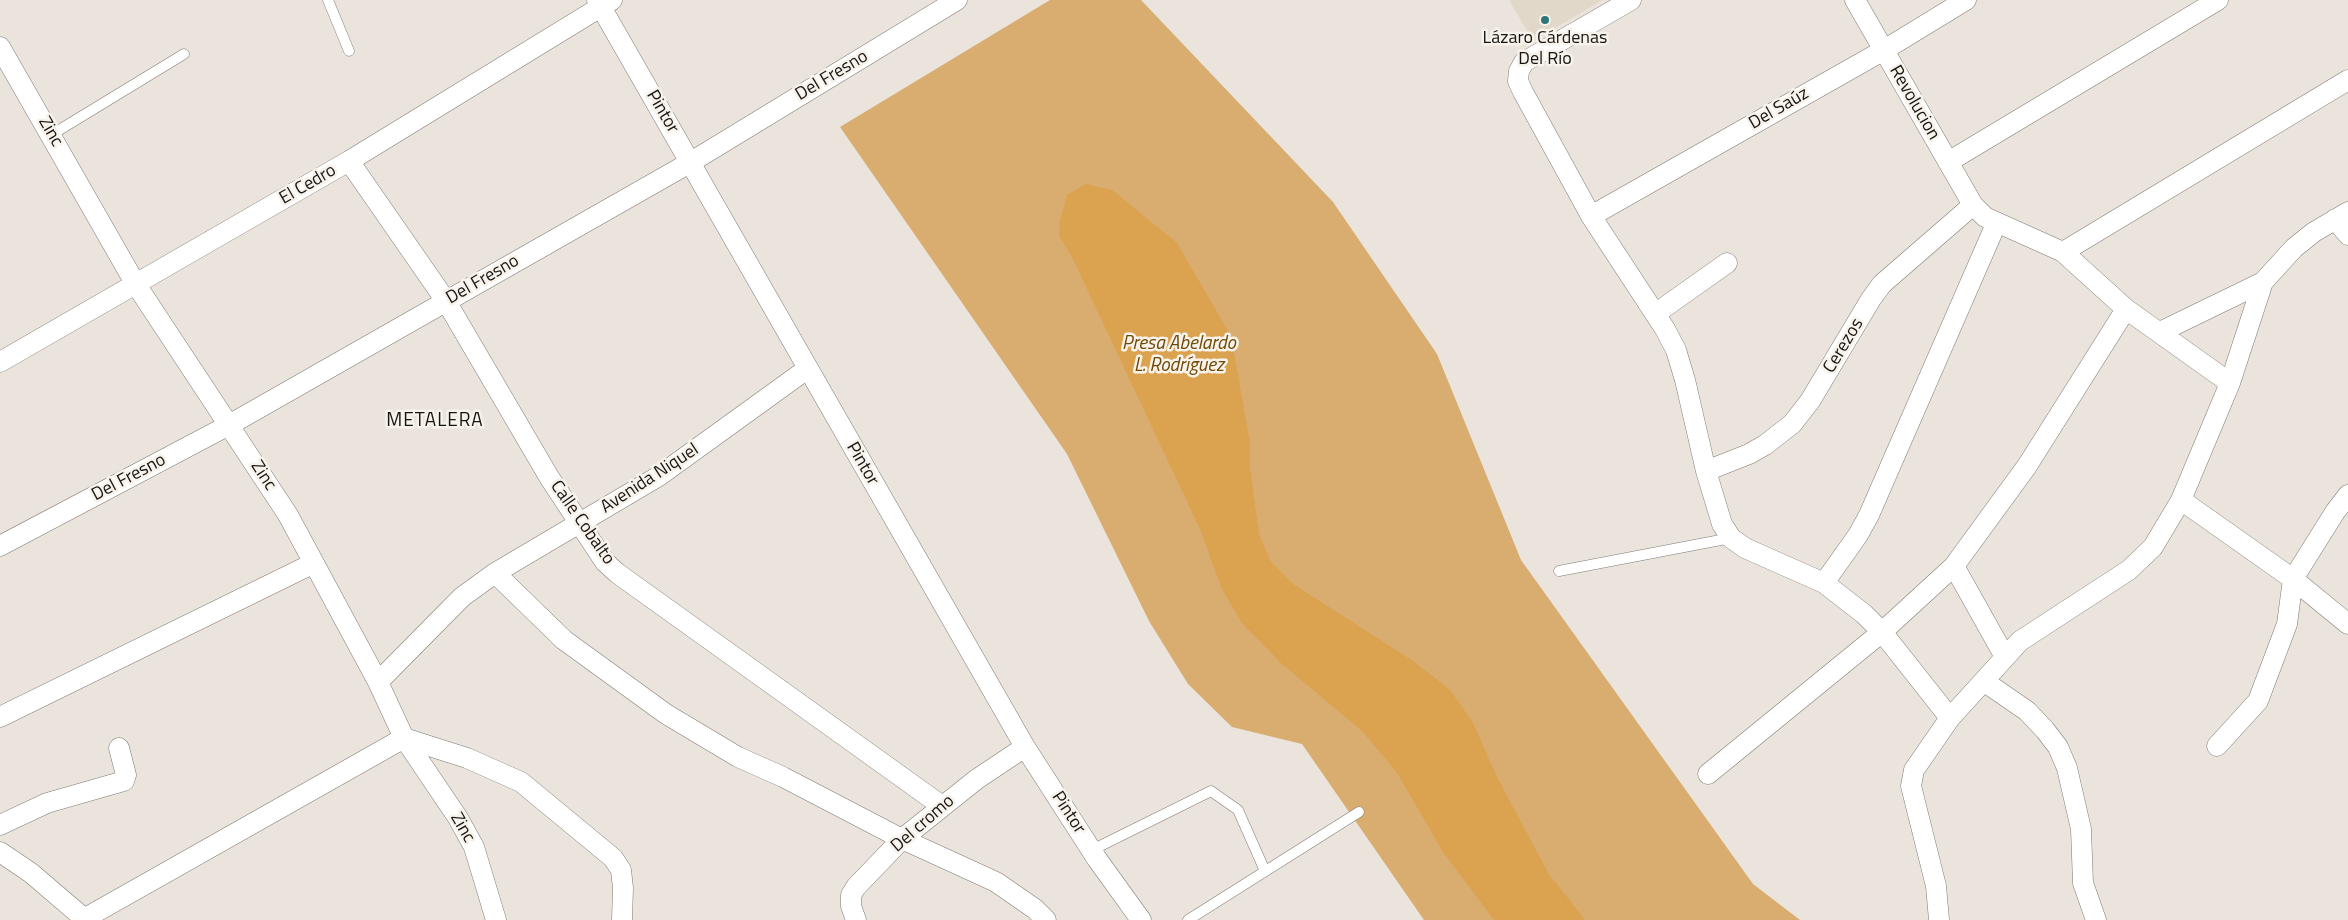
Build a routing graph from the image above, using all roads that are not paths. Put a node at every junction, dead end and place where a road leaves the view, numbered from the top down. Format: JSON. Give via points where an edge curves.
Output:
{"nodes":[{"id":1,"x":328,"y":0,"type":"edge"},
{"id":2,"x":957,"y":0,"type":"edge"},
{"id":3,"x":1631,"y":0,"type":"edge"},
{"id":4,"x":1855,"y":0,"type":"edge"},
{"id":5,"x":1966,"y":0,"type":"edge"},
{"id":6,"x":2218,"y":0,"type":"edge"},
{"id":7,"x":603,"y":2,"type":"edge"},
{"id":8,"x":0,"y":47,"type":"edge"},
{"id":9,"x":1884,"y":50,"type":"junction"},
{"id":10,"x":349,"y":51,"type":"dead end"},
{"id":11,"x":184,"y":54,"type":"dead end"},
{"id":12,"x":2348,"y":80,"type":"edge"},
{"id":13,"x":51,"y":135,"type":"junction"},
{"id":14,"x":350,"y":162,"type":"junction"},
{"id":15,"x":691,"y":162,"type":"junction"},
{"id":16,"x":1948,"y":162,"type":"junction"},
{"id":17,"x":1973,"y":205,"type":"junction"},
{"id":18,"x":1591,"y":216,"type":"junction"},
{"id":19,"x":2342,"y":216,"type":"edge"},
{"id":20,"x":1996,"y":224,"type":"junction"},
{"id":21,"x":2348,"y":235,"type":"edge"},
{"id":22,"x":2063,"y":252,"type":"junction"},
{"id":23,"x":1727,"y":263,"type":"dead end"},
{"id":24,"x":2263,"y":282,"type":"junction"},
{"id":25,"x":135,"y":283,"type":"junction"},
{"id":26,"x":446,"y":301,"type":"junction"},
{"id":27,"x":2126,"y":309,"type":"junction"},
{"id":28,"x":1655,"y":314,"type":"junction"},
{"id":29,"x":2160,"y":332,"type":"junction"},
{"id":30,"x":0,"y":362,"type":"edge"},
{"id":31,"x":807,"y":369,"type":"junction"},
{"id":32,"x":2230,"y":383,"type":"junction"},
{"id":33,"x":229,"y":425,"type":"junction"},
{"id":34,"x":1706,"y":471,"type":"junction"},
{"id":35,"x":2348,"y":495,"type":"edge"},
{"id":36,"x":2181,"y":500,"type":"junction"},
{"id":37,"x":580,"y":525,"type":"junction"},
{"id":38,"x":1731,"y":538,"type":"junction"},
{"id":39,"x":0,"y":546,"type":"edge"},
{"id":40,"x":314,"y":563,"type":"junction"},
{"id":41,"x":1954,"y":566,"type":"junction"},
{"id":42,"x":1559,"y":571,"type":"dead end"},
{"id":43,"x":495,"y":573,"type":"junction"},
{"id":44,"x":2293,"y":580,"type":"junction"},
{"id":45,"x":1824,"y":583,"type":"junction"},
{"id":46,"x":2348,"y":624,"type":"edge"},
{"id":47,"x":1882,"y":632,"type":"junction"},
{"id":48,"x":2005,"y":657,"type":"junction"},
{"id":49,"x":378,"y":682,"type":"junction"},
{"id":50,"x":1985,"y":682,"type":"junction"},
{"id":51,"x":0,"y":717,"type":"edge"},
{"id":52,"x":1950,"y":718,"type":"junction"},
{"id":53,"x":404,"y":738,"type":"junction"},
{"id":54,"x":2217,"y":746,"type":"dead end"},
{"id":55,"x":1025,"y":747,"type":"junction"},
{"id":56,"x":119,"y":748,"type":"dead end"},
{"id":57,"x":1708,"y":774,"type":"dead end"},
{"id":58,"x":942,"y":806,"type":"junction"},
{"id":59,"x":1359,"y":812,"type":"dead end"},
{"id":60,"x":0,"y":825,"type":"edge"},
{"id":61,"x":902,"y":839,"type":"junction"},
{"id":62,"x":1092,"y":850,"type":"junction"},
{"id":63,"x":0,"y":852,"type":"edge"},
{"id":64,"x":1266,"y":871,"type":"junction"},
{"id":65,"x":84,"y":920,"type":"edge"},
{"id":66,"x":496,"y":920,"type":"edge"},
{"id":67,"x":622,"y":920,"type":"edge"},
{"id":68,"x":856,"y":920,"type":"edge"},
{"id":69,"x":1046,"y":920,"type":"edge"},
{"id":70,"x":1141,"y":920,"type":"edge"},
{"id":71,"x":1188,"y":920,"type":"edge"},
{"id":72,"x":1939,"y":920,"type":"edge"},
{"id":73,"x":2096,"y":920,"type":"edge"}],
"edges":[{"from":1,"to":10,"type":"lane"},
{"from":2,"to":15,"type":"street","name":"Del Fresno"},
{"from":3,"to":18,"type":"street","via":[[1524,62],[1519,70],[1522,92]]},
{"from":4,"to":9,"type":"street","name":"Revolucion"},
{"from":5,"to":9,"type":"street","name":"Del Saúz"},
{"from":6,"to":16,"type":"street"},
{"from":7,"to":14,"type":"street","name":"El Cedro"},
{"from":7,"to":15,"type":"street","name":"Pintor"},
{"from":8,"to":13,"type":"street","name":"Zinc"},
{"from":9,"to":16,"type":"street","name":"Revolucion"},
{"from":9,"to":18,"type":"street","name":"Del Saúz"},
{"from":11,"to":13,"type":"lane"},
{"from":12,"to":22,"type":"street"},
{"from":13,"to":25,"type":"street","name":"Zinc"},
{"from":14,"to":25,"type":"street","name":"El Cedro"},
{"from":14,"to":26,"type":"street","name":"Calle Cobalto"},
{"from":15,"to":26,"type":"street","name":"Del Fresno"},
{"from":15,"to":31,"type":"street","name":"Pintor"},
{"from":16,"to":17,"type":"street","name":"Revolucion"},
{"from":17,"to":20,"type":"street","name":"Revolucion"},
{"from":17,"to":34,"type":"street","name":"Cerezos","via":[[1882,284],[1810,401],[1792,424],[1749,454]]},
{"from":18,"to":28,"type":"street"},
{"from":19,"to":21,"type":"street"},
{"from":19,"to":24,"type":"street","via":[[2294,248]]},
{"from":20,"to":22,"type":"street","name":"Revolucion"},
{"from":20,"to":45,"type":"street","via":[[1869,515]]},
{"from":22,"to":27,"type":"street","name":"Revolucion"},
{"from":23,"to":28,"type":"street"},
{"from":24,"to":29,"type":"street"},
{"from":24,"to":32,"type":"street"},
{"from":25,"to":30,"type":"street","name":"El Cedro"},
{"from":25,"to":33,"type":"street","name":"Zinc"},
{"from":26,"to":33,"type":"street","name":"Del Fresno"},
{"from":26,"to":37,"type":"street","name":"Calle Cobalto"},
{"from":27,"to":29,"type":"street","name":"Revolucion"},
{"from":27,"to":41,"type":"street","via":[[2027,466]]},
{"from":28,"to":34,"type":"street","via":[[1676,350]]},
{"from":29,"to":32,"type":"street","name":"Revolucion"},
{"from":31,"to":37,"type":"street","name":"Avenida Niquel","via":[[658,476]]},
{"from":31,"to":55,"type":"street","name":"Pintor"},
{"from":32,"to":36,"type":"street"},
{"from":33,"to":39,"type":"street","name":"Del Fresno"},
{"from":33,"to":40,"type":"street","name":"Zinc","via":[[288,515]]},
{"from":34,"to":38,"type":"street","via":[[1722,524]]},
{"from":35,"to":44,"type":"street"},
{"from":36,"to":44,"type":"street"},
{"from":36,"to":48,"type":"street","via":[[2153,547],[2141,560],[2020,641]]},
{"from":37,"to":43,"type":"street","name":"Avenida Niquel"},
{"from":37,"to":58,"type":"street","name":"Calle Cobalto","via":[[605,562],[617,573]]},
{"from":38,"to":42,"type":"lane"},
{"from":38,"to":45,"type":"street","via":[[1745,548]]},
{"from":40,"to":49,"type":"street","name":"Zinc"},
{"from":40,"to":51,"type":"street"},
{"from":41,"to":47,"type":"street"},
{"from":41,"to":48,"type":"street"},
{"from":43,"to":49,"type":"street","name":"Avenida Niquel","via":[[462,597]]},
{"from":43,"to":61,"type":"street","via":[[564,640],[666,714],[738,757]]},
{"from":44,"to":46,"type":"street"},
{"from":44,"to":54,"type":"street","via":[[2287,624],[2258,701]]},
{"from":45,"to":47,"type":"street"},
{"from":47,"to":52,"type":"street"},
{"from":47,"to":57,"type":"street"},
{"from":48,"to":50,"type":"street"},
{"from":49,"to":53,"type":"street","name":"Zinc"},
{"from":50,"to":52,"type":"street"},
{"from":50,"to":73,"type":"street","via":[[2027,711],[2045,730],[2067,768],[2081,829],[2083,884]]},
{"from":52,"to":72,"type":"street","via":[[1914,770],[1911,786],[1936,886]]},
{"from":53,"to":65,"type":"street"},
{"from":53,"to":66,"type":"street","name":"Zinc","via":[[474,847]]},
{"from":53,"to":67,"type":"street","via":[[467,758],[521,782],[613,858],[621,870]]},
{"from":55,"to":58,"type":"street","name":"Del cromo"},
{"from":55,"to":62,"type":"street","name":"Pintor"},
{"from":56,"to":60,"type":"street","via":[[126,775],[124,781],[48,803]]},
{"from":58,"to":61,"type":"street","name":"Del cromo"},
{"from":59,"to":64,"type":"lane"},
{"from":61,"to":68,"type":"street","name":"Del cromo","via":[[856,887],[851,900]]},
{"from":61,"to":69,"type":"street","via":[[996,882]]},
{"from":62,"to":64,"type":"lane","via":[[1211,791],[1238,810]]},
{"from":62,"to":70,"type":"street","name":"Pintor"},
{"from":63,"to":65,"type":"street","via":[[31,873]]},
{"from":64,"to":71,"type":"lane"}]}
